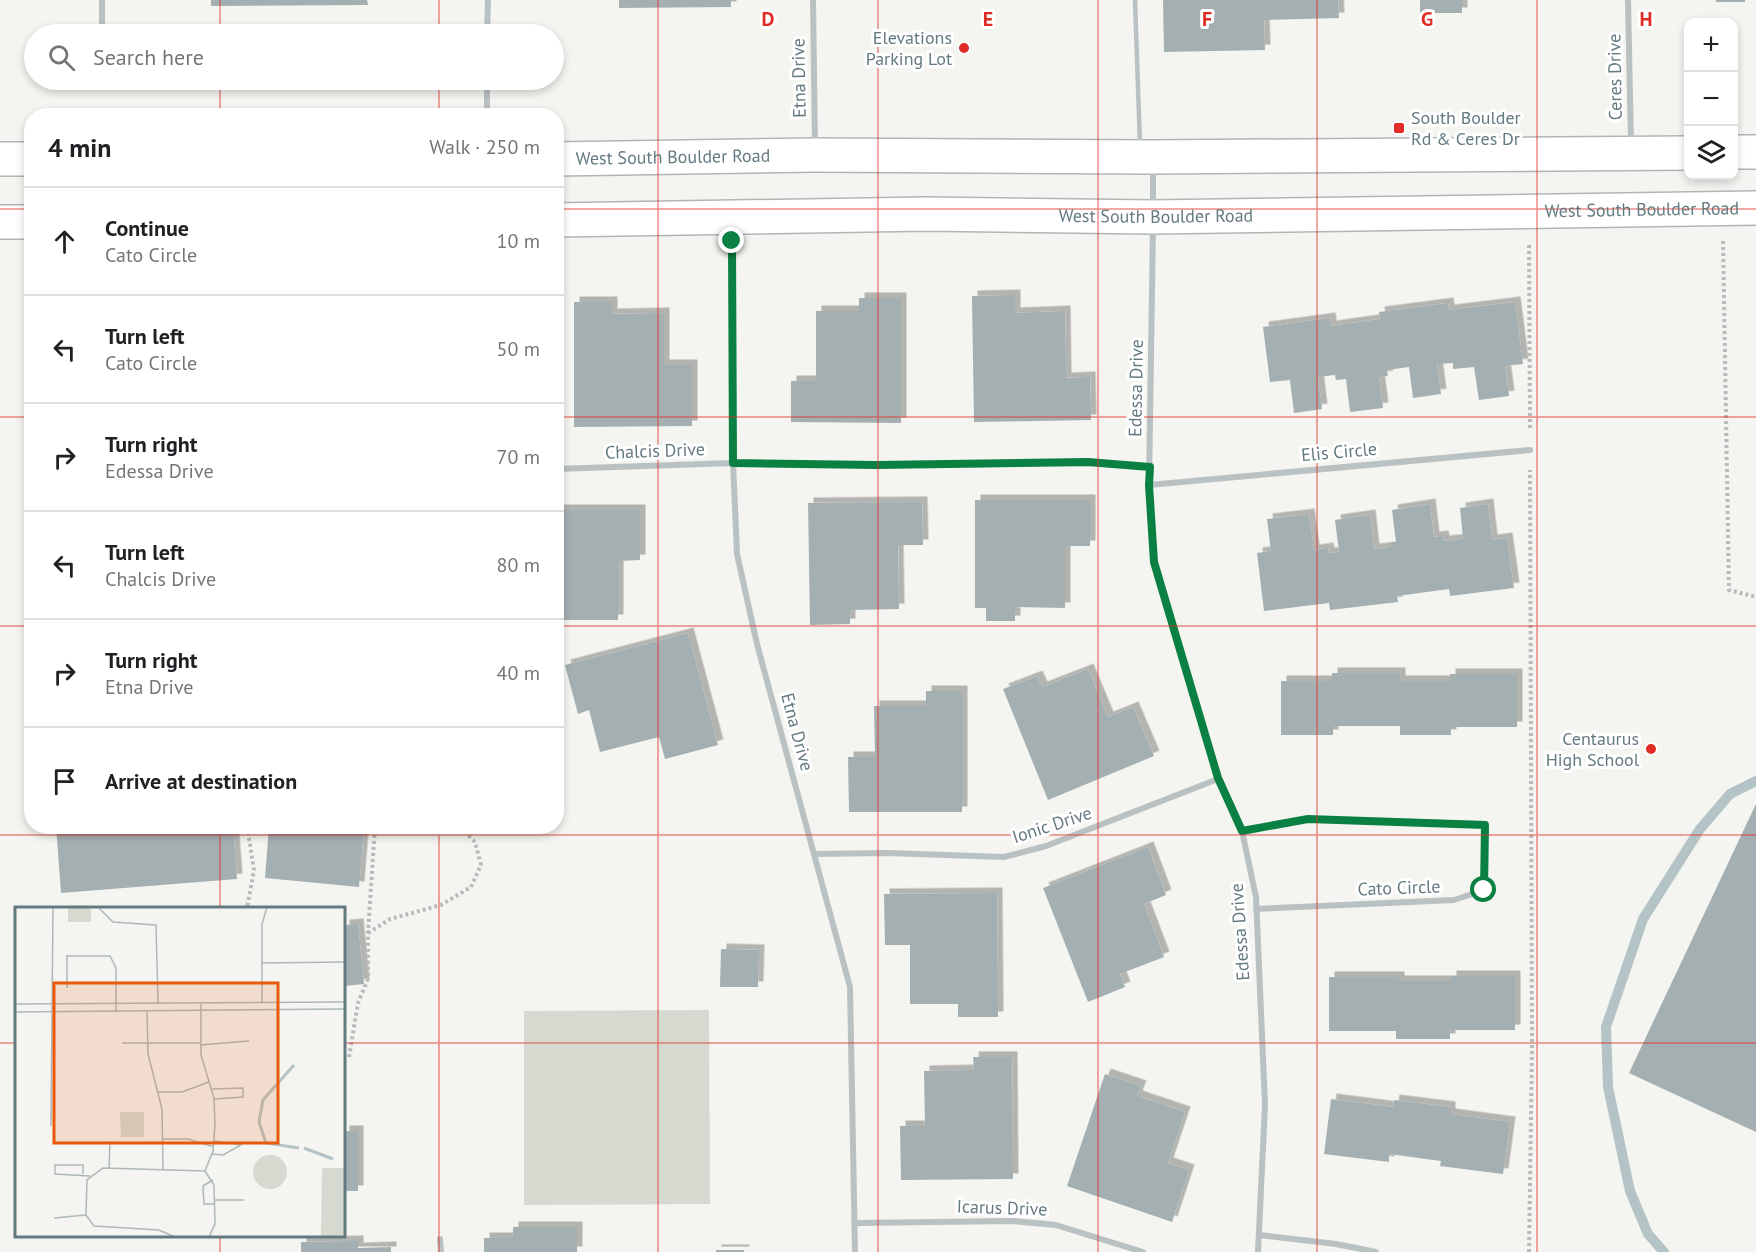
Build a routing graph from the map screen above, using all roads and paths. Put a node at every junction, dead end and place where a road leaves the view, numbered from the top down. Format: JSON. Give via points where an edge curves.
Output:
{"nodes":[{"id":1,"x":102,"y":0,"type":"edge"},
{"id":2,"x":488,"y":0,"type":"edge"},
{"id":3,"x":813,"y":0,"type":"edge"},
{"id":4,"x":1135,"y":0,"type":"edge"},
{"id":5,"x":1628,"y":0,"type":"edge"},
{"id":6,"x":102,"y":24,"type":"edge"},
{"id":7,"x":487,"y":24,"type":"edge"},
{"id":8,"x":487,"y":90,"type":"edge"},
{"id":9,"x":487,"y":108,"type":"edge"},
{"id":10,"x":1738,"y":152,"type":"edge"},
{"id":11,"x":1756,"y":152,"type":"edge"},
{"id":12,"x":1632,"y":153,"type":"junction"},
{"id":13,"x":1684,"y":153,"type":"edge"},
{"id":14,"x":815,"y":154,"type":"junction"},
{"id":15,"x":1147,"y":157,"type":"junction"},
{"id":16,"x":0,"y":159,"type":"edge"},
{"id":17,"x":24,"y":159,"type":"edge"},
{"id":18,"x":564,"y":159,"type":"edge"},
{"id":19,"x":1756,"y":208,"type":"edge"},
{"id":20,"x":1529,"y":212,"type":"junction"},
{"id":21,"x":732,"y":217,"type":"junction"},
{"id":22,"x":1153,"y":217,"type":"junction"},
{"id":23,"x":564,"y":220,"type":"edge"},
{"id":24,"x":0,"y":222,"type":"edge"},
{"id":25,"x":24,"y":222,"type":"edge"},
{"id":26,"x":1723,"y":231,"type":"dead end"},
{"id":27,"x":1530,"y":450,"type":"junction"},
{"id":28,"x":733,"y":463,"type":"junction"},
{"id":29,"x":1150,"y":467,"type":"junction"},
{"id":30,"x":564,"y":469,"type":"edge"},
{"id":31,"x":1149,"y":485,"type":"junction"},
{"id":32,"x":1756,"y":597,"type":"edge"},
{"id":33,"x":1218,"y":778,"type":"junction"},
{"id":34,"x":1242,"y":831,"type":"junction"},
{"id":35,"x":248,"y":834,"type":"edge"},
{"id":36,"x":374,"y":834,"type":"edge"},
{"id":37,"x":467,"y":834,"type":"edge"},
{"id":38,"x":814,"y":854,"type":"junction"},
{"id":39,"x":247,"y":907,"type":"edge"},
{"id":40,"x":1256,"y":909,"type":"junction"},
{"id":41,"x":368,"y":933,"type":"junction"},
{"id":42,"x":349,"y":1057,"type":"dead end"},
{"id":43,"x":855,"y":1223,"type":"junction"},
{"id":44,"x":1260,"y":1235,"type":"junction"},
{"id":45,"x":441,"y":1239,"type":"dead end"},
{"id":46,"x":441,"y":1252,"type":"edge"},
{"id":47,"x":855,"y":1252,"type":"edge"},
{"id":48,"x":1143,"y":1252,"type":"edge"},
{"id":49,"x":1258,"y":1252,"type":"edge"},
{"id":50,"x":1376,"y":1252,"type":"edge"},
{"id":51,"x":1529,"y":1252,"type":"edge"}],
"edges":[{"from":1,"to":6,"type":"street"},
{"from":2,"to":7,"type":"street"},
{"from":3,"to":14,"type":"street","name":"Etna Drive"},
{"from":4,"to":15,"type":"lane"},
{"from":5,"to":12,"type":"street","name":"Ceres Drive"},
{"from":8,"to":9,"type":"street"},
{"from":10,"to":11,"type":"main road"},
{"from":12,"to":13,"type":"main road","name":"West South Boulder Road"},
{"from":12,"to":15,"type":"main road","name":"West South Boulder Road"},
{"from":14,"to":15,"type":"main road","name":"West South Boulder Road"},
{"from":14,"to":18,"type":"main road","name":"West South Boulder Road"},
{"from":15,"to":22,"type":"street","name":"Edessa Drive"},
{"from":16,"to":17,"type":"main road"},
{"from":19,"to":20,"type":"main road","name":"West South Boulder Road"},
{"from":20,"to":22,"type":"main road","name":"West South Boulder Road"},
{"from":20,"to":27,"type":"path"},
{"from":21,"to":22,"type":"main road","name":"West South Boulder Road"},
{"from":21,"to":23,"type":"main road","name":"West South Boulder Road"},
{"from":21,"to":28,"type":"street","name":"Etna Drive"},
{"from":22,"to":29,"type":"street","name":"Edessa Drive"},
{"from":24,"to":25,"type":"main road"},
{"from":26,"to":32,"type":"path","via":[[1729,590]]},
{"from":27,"to":31,"type":"street","name":"Elis Circle"},
{"from":27,"to":51,"type":"path"},
{"from":28,"to":29,"type":"street","name":"Chalcis Drive","via":[[1088,462]]},
{"from":28,"to":30,"type":"street","name":"Chalcis Drive"},
{"from":28,"to":38,"type":"street","name":"Etna Drive","via":[[737,554],[757,644]]},
{"from":29,"to":31,"type":"street","name":"Edessa Drive"},
{"from":31,"to":33,"type":"street","name":"Edessa Drive","via":[[1154,562]]},
{"from":33,"to":34,"type":"street","name":"Edessa Drive"},
{"from":33,"to":38,"type":"street","name":"Ionic Drive","via":[[1046,846],[1004,857]]},
{"from":34,"to":40,"type":"street","name":"Edessa Drive"},
{"from":34,"to":40,"type":"street","name":"Cato Circle","via":[[1308,819],[1485,825],[1484,890],[1454,900]]},
{"from":35,"to":39,"type":"path","via":[[254,870]]},
{"from":36,"to":41,"type":"path"},
{"from":37,"to":41,"type":"path","via":[[475,842],[481,865],[471,887],[441,905],[390,919]]},
{"from":38,"to":43,"type":"street","name":"Etna Drive","via":[[850,987]]},
{"from":40,"to":44,"type":"street","name":"Edessa Drive","via":[[1265,1106]]},
{"from":41,"to":42,"type":"path","via":[[368,979],[358,1003]]},
{"from":43,"to":47,"type":"street","name":"Etna Drive"},
{"from":43,"to":48,"type":"street","name":"Icarus Drive","via":[[1012,1221],[1056,1225]]},
{"from":44,"to":49,"type":"street","name":"Edessa Drive"},
{"from":44,"to":50,"type":"street"},
{"from":45,"to":46,"type":"street"}]}
